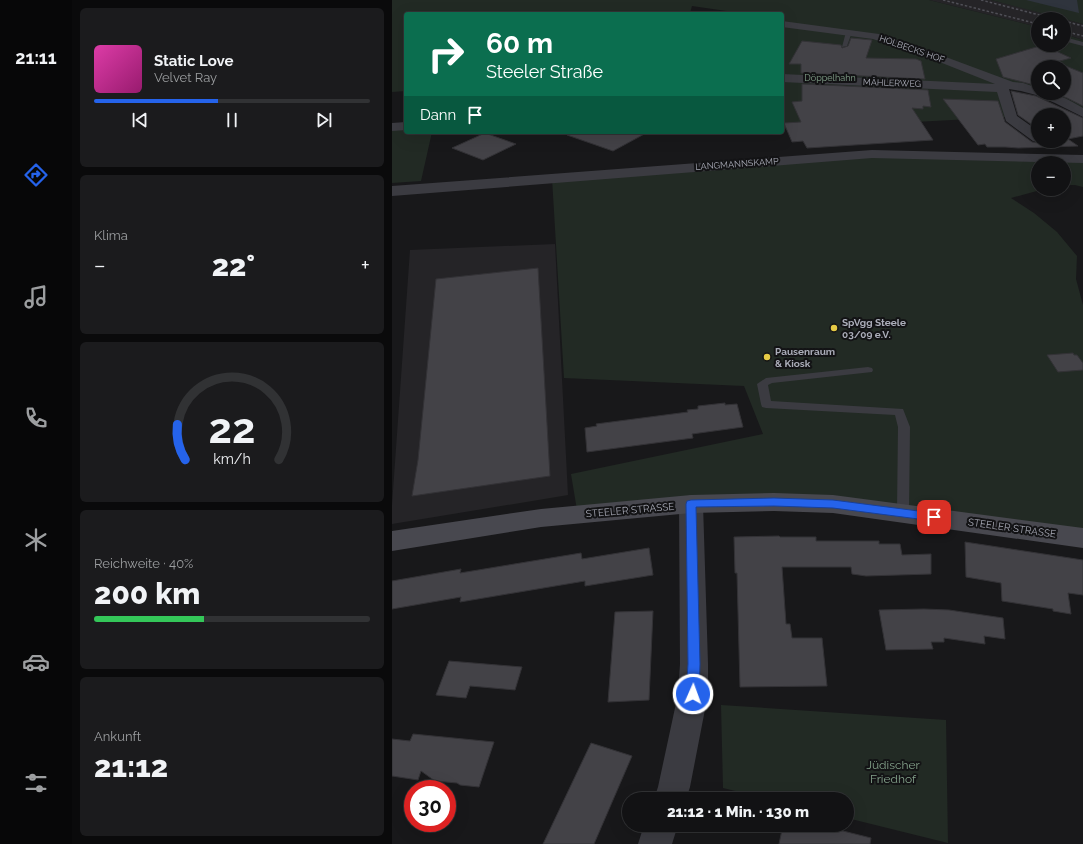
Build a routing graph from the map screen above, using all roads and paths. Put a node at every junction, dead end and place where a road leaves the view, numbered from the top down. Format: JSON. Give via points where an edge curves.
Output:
{"nodes":[{"id":1,"x":784,"y":24,"type":"edge"},
{"id":2,"x":849,"y":32,"type":"junction"},
{"id":3,"x":1071,"y":41,"type":"edge"},
{"id":4,"x":1083,"y":44,"type":"edge"},
{"id":5,"x":844,"y":46,"type":"dead end"},
{"id":6,"x":784,"y":78,"type":"edge"},
{"id":7,"x":1006,"y":87,"type":"junction"},
{"id":8,"x":1031,"y":90,"type":"edge"},
{"id":9,"x":1060,"y":100,"type":"edge"},
{"id":10,"x":1083,"y":113,"type":"edge"},
{"id":11,"x":404,"y":126,"type":"edge"},
{"id":12,"x":392,"y":127,"type":"edge"},
{"id":13,"x":1031,"y":133,"type":"edge"},
{"id":14,"x":1051,"y":148,"type":"edge"},
{"id":15,"x":1060,"y":156,"type":"edge"},
{"id":16,"x":1031,"y":157,"type":"edge"},
{"id":17,"x":1071,"y":158,"type":"edge"},
{"id":18,"x":1083,"y":159,"type":"edge"},
{"id":19,"x":392,"y":191,"type":"edge"},
{"id":20,"x":868,"y":370,"type":"dead end"},
{"id":21,"x":691,"y":504,"type":"junction"},
{"id":22,"x":903,"y":512,"type":"junction"},
{"id":23,"x":1083,"y":538,"type":"edge"},
{"id":24,"x":392,"y":541,"type":"edge"},
{"id":25,"x":672,"y":792,"type":"edge"},
{"id":26,"x":659,"y":832,"type":"edge"},
{"id":27,"x":655,"y":844,"type":"edge"}],
"edges":[{"from":1,"to":2,"type":"street","name":"HOLBECKS HOF"},
{"from":2,"to":5,"type":"lane"},
{"from":2,"to":7,"type":"street","name":"HOLBECKS HOF","via":[[875,36],[896,43]]},
{"from":3,"to":4,"type":"lane"},
{"from":6,"to":7,"type":"street","name":"MÄHLERWEG"},
{"from":7,"to":8,"type":"street","name":"HOLBECKS HOF"},
{"from":7,"to":13,"type":"street","via":[[1011,118]]},
{"from":9,"to":10,"type":"street"},
{"from":11,"to":12,"type":"street"},
{"from":14,"to":15,"type":"street"},
{"from":16,"to":19,"type":"street","name":"LANGMANNSKAMP","via":[[872,154]]},
{"from":17,"to":18,"type":"street","name":"LANGMANNSKAMP"},
{"from":20,"to":22,"type":"lane","via":[[770,380],[762,384],[766,404],[899,412],[904,427]]},
{"from":21,"to":22,"type":"main road","name":"STEELER STRASSE","via":[[833,504]]},
{"from":21,"to":24,"type":"main road","name":"STEELER STRASSE","via":[[541,518]]},
{"from":21,"to":25,"type":"street","via":[[693,694]]},
{"from":22,"to":23,"type":"main road","name":"STEELER STRASSE"},
{"from":26,"to":27,"type":"street"}]}
